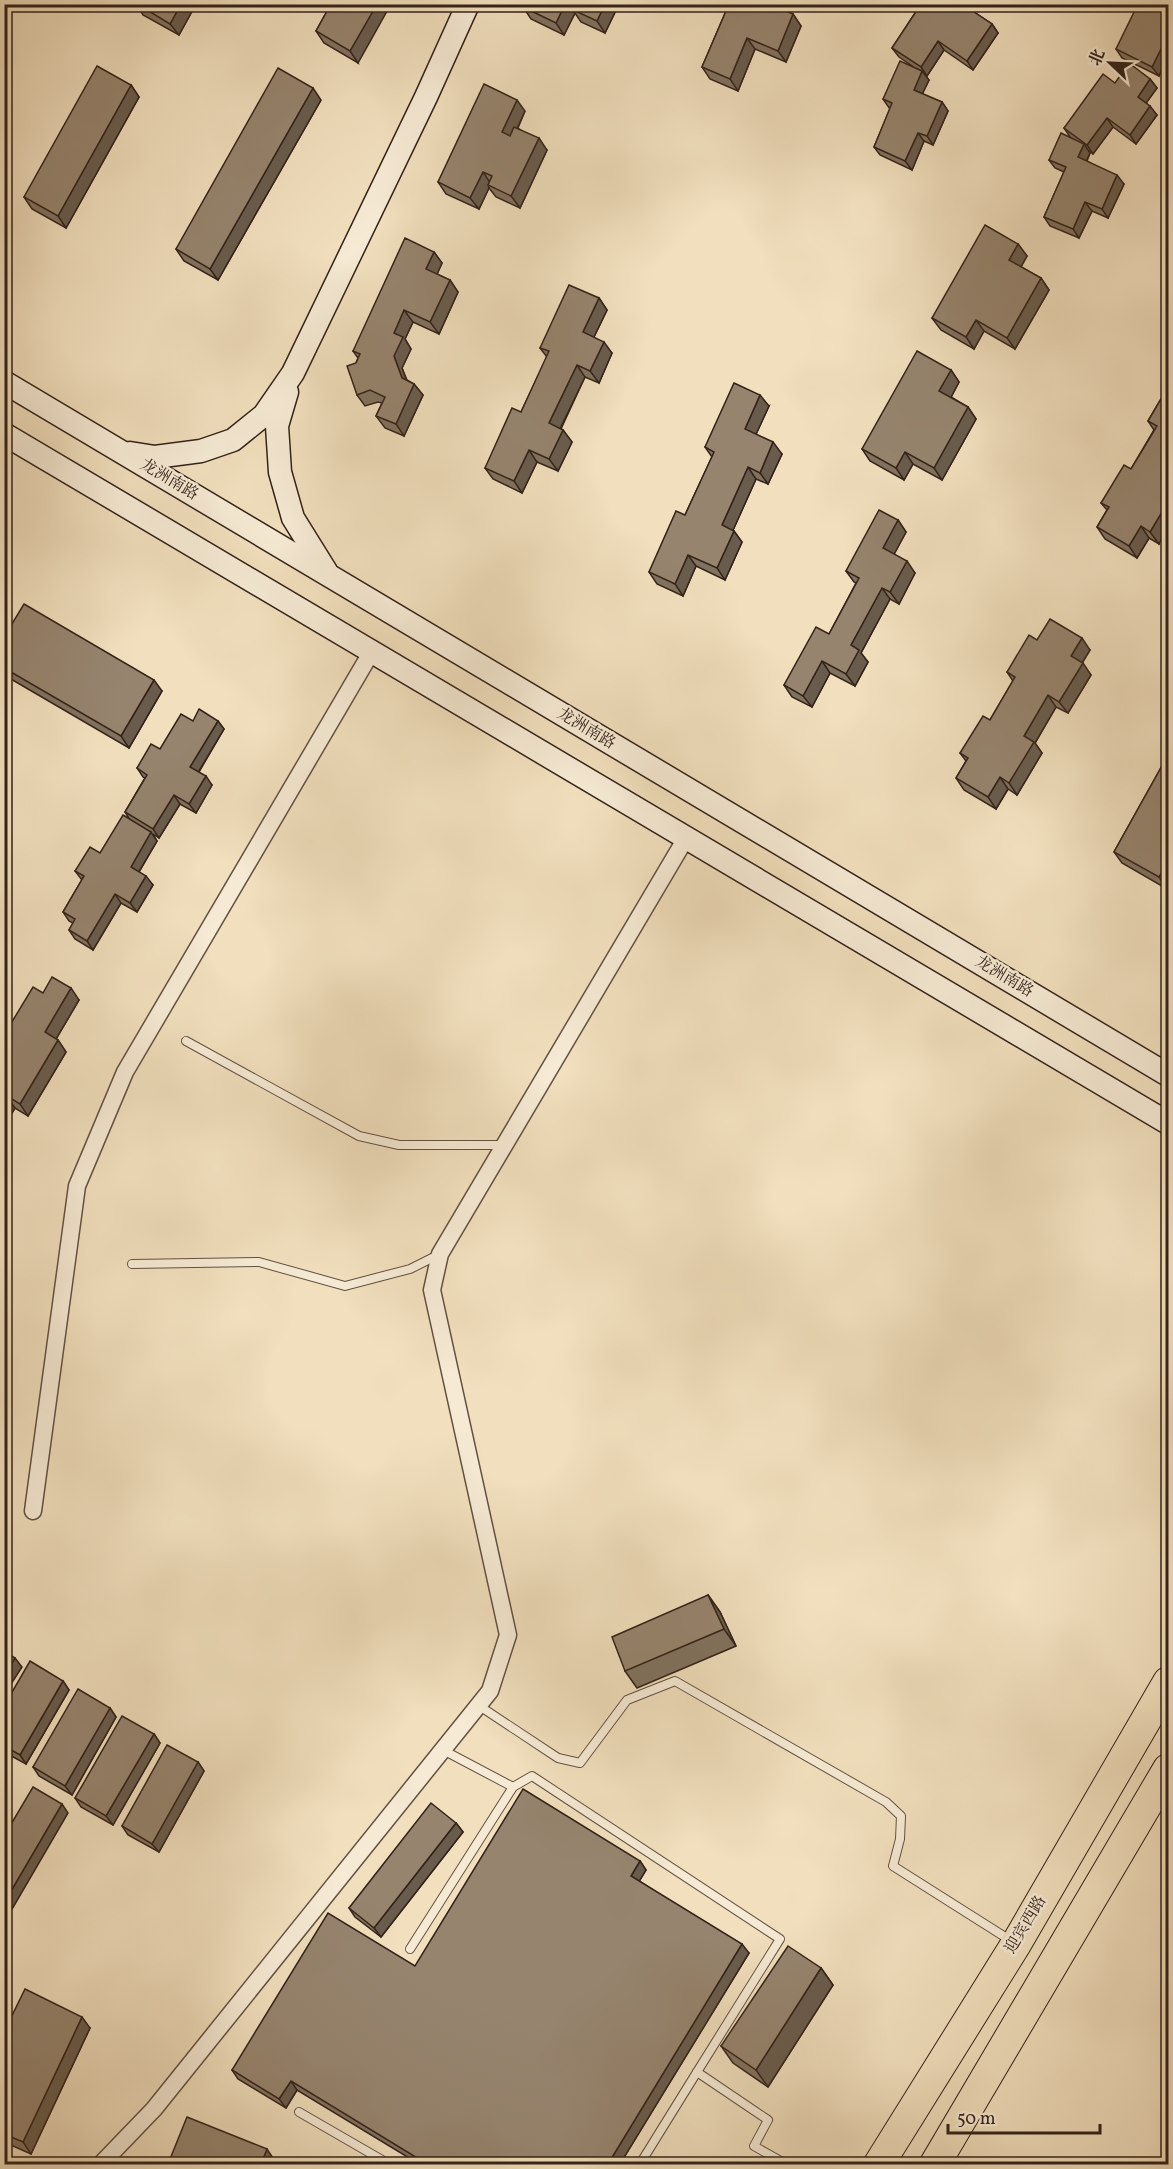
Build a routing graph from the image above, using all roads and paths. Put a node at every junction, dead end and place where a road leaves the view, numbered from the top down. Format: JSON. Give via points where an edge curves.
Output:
{"nodes":[{"id":1,"x":468,"y":4,"type":"edge"},
{"id":2,"x":293,"y":373,"type":"junction"},
{"id":3,"x":4,"y":382,"type":"edge"},
{"id":4,"x":4,"y":434,"type":"edge"},
{"id":5,"x":121,"y":451,"type":"junction"},
{"id":6,"x":328,"y":575,"type":"junction"},
{"id":7,"x":372,"y":651,"type":"junction"},
{"id":8,"x":686,"y":838,"type":"junction"},
{"id":9,"x":186,"y":1041,"type":"dead end"},
{"id":10,"x":1168,"y":1075,"type":"edge"},
{"id":11,"x":1168,"y":1123,"type":"edge"},
{"id":12,"x":504,"y":1145,"type":"junction"},
{"id":13,"x":440,"y":1254,"type":"junction"},
{"id":14,"x":132,"y":1264,"type":"dead end"},
{"id":15,"x":33,"y":1511,"type":"dead end"},
{"id":16,"x":1168,"y":1682,"type":"edge"},
{"id":17,"x":478,"y":1705,"type":"junction"},
{"id":18,"x":443,"y":1750,"type":"junction"},
{"id":19,"x":1168,"y":1769,"type":"edge"},
{"id":20,"x":513,"y":1787,"type":"junction"},
{"id":21,"x":1016,"y":1944,"type":"junction"},
{"id":22,"x":410,"y":1949,"type":"dead end"},
{"id":23,"x":697,"y":2072,"type":"junction"},
{"id":24,"x":299,"y":2112,"type":"dead end"},
{"id":25,"x":101,"y":2164,"type":"edge"},
{"id":26,"x":389,"y":2164,"type":"edge"},
{"id":27,"x":640,"y":2164,"type":"edge"},
{"id":28,"x":786,"y":2164,"type":"edge"},
{"id":29,"x":879,"y":2164,"type":"edge"},
{"id":30,"x":936,"y":2164,"type":"edge"}],
"edges":[{"from":1,"to":2,"type":"main road"},
{"from":2,"to":5,"type":"main road","via":[[264,415],[233,440],[201,451],[155,457]]},
{"from":2,"to":6,"type":"main road","via":[[277,426],[280,472],[293,518]]},
{"from":3,"to":5,"type":"main road","name":"龙洲南路"},
{"from":4,"to":7,"type":"main road"},
{"from":5,"to":6,"type":"main road","name":"龙洲南路"},
{"from":6,"to":10,"type":"main road","name":"龙洲南路"},
{"from":7,"to":8,"type":"main road"},
{"from":7,"to":15,"type":"street","via":[[125,1072],[77,1186]]},
{"from":8,"to":11,"type":"main road"},
{"from":8,"to":12,"type":"street"},
{"from":9,"to":12,"type":"lane","via":[[359,1136],[399,1145]]},
{"from":12,"to":13,"type":"street"},
{"from":13,"to":14,"type":"lane","via":[[410,1269],[345,1286],[258,1262]]},
{"from":13,"to":17,"type":"street","via":[[432,1290],[508,1635],[490,1690]]},
{"from":16,"to":21,"type":"highway","name":"迎宾西路"},
{"from":17,"to":18,"type":"street"},
{"from":17,"to":21,"type":"lane","via":[[558,1758],[580,1763],[627,1700],[675,1681],[886,1802],[901,1816],[900,1839],[892,1866]]},
{"from":18,"to":20,"type":"lane"},
{"from":18,"to":25,"type":"street","via":[[154,2109]]},
{"from":19,"to":30,"type":"highway"},
{"from":20,"to":22,"type":"lane"},
{"from":20,"to":23,"type":"lane","via":[[532,1776],[780,1939]]},
{"from":21,"to":29,"type":"highway","name":"迎宾西路"},
{"from":23,"to":27,"type":"lane"},
{"from":23,"to":28,"type":"lane","via":[[768,2120],[754,2146]]},
{"from":24,"to":26,"type":"lane"}]}
